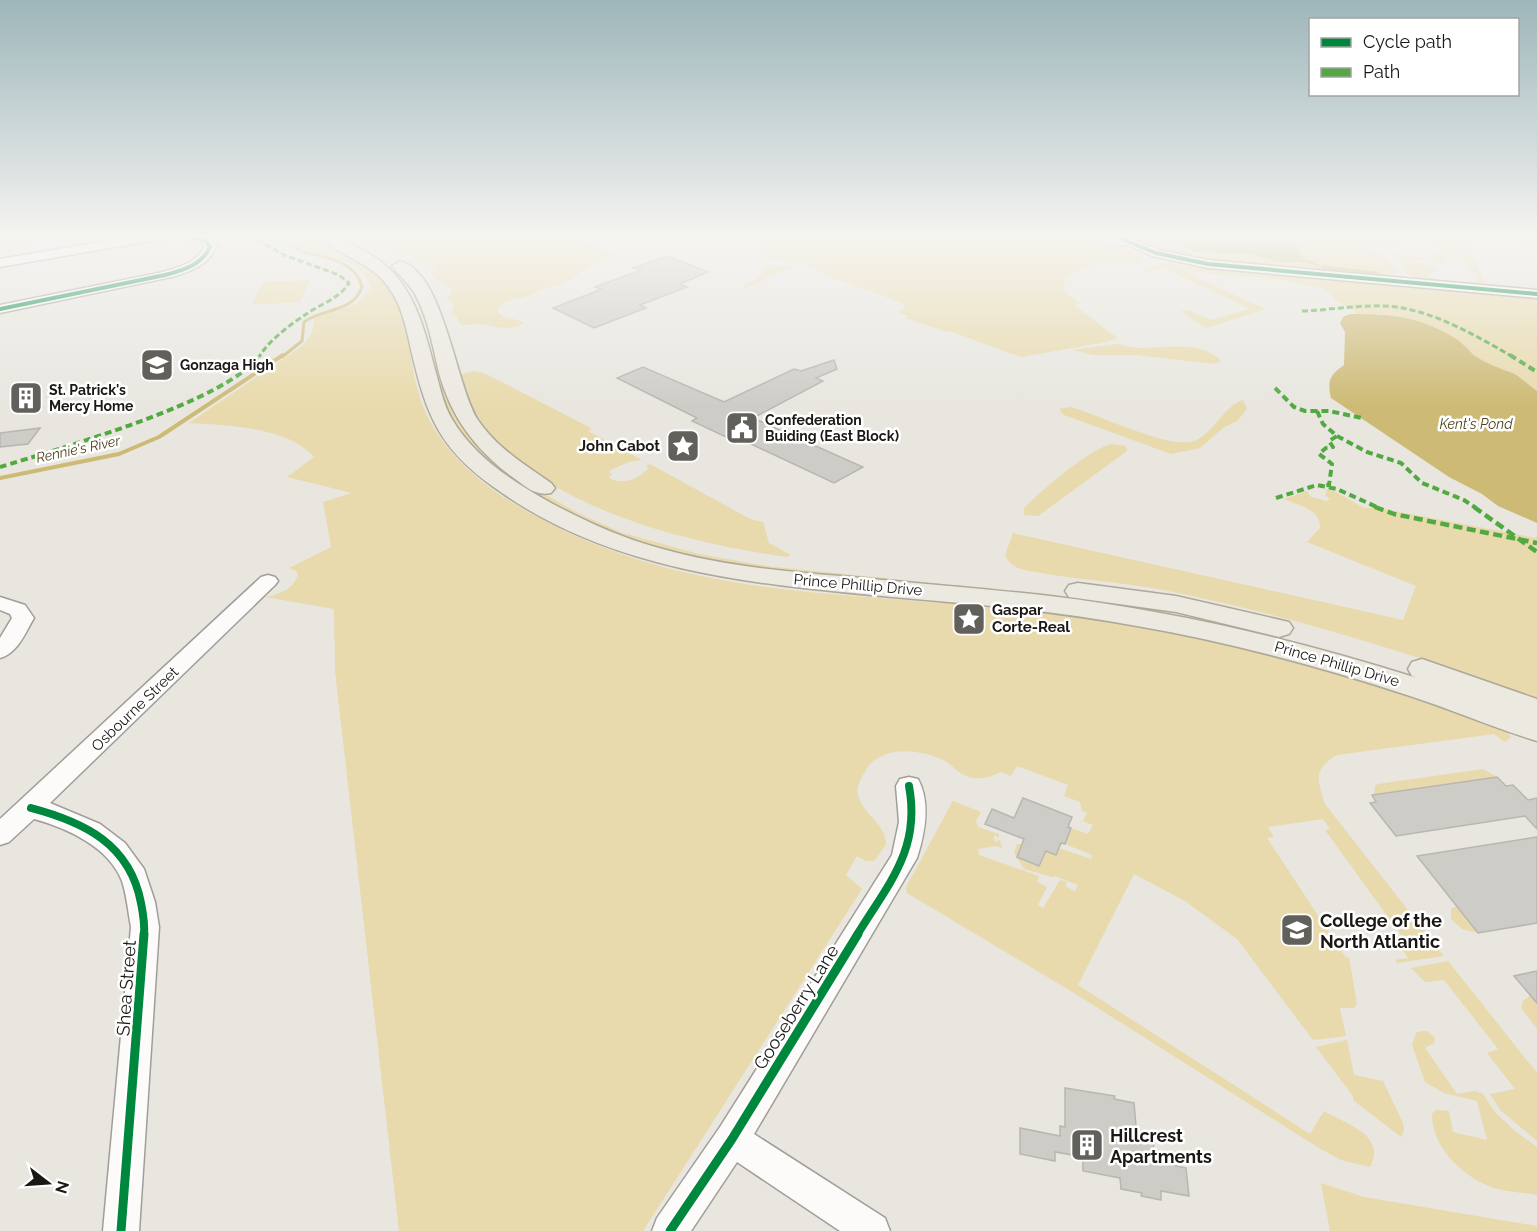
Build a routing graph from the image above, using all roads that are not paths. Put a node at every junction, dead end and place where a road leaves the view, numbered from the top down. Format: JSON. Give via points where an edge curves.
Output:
{"nodes":[{"id":1,"x":80,"y":292,"type":"edge"},
{"id":2,"x":403,"y":292,"type":"edge"},
{"id":3,"x":422,"y":292,"type":"edge"},
{"id":4,"x":1520,"y":292,"type":"edge"},
{"id":5,"x":1537,"y":294,"type":"edge"},
{"id":6,"x":0,"y":309,"type":"edge"},
{"id":7,"x":268,"y":581,"type":"dead end"},
{"id":8,"x":0,"y":603,"type":"edge"},
{"id":9,"x":0,"y":651,"type":"edge"},
{"id":10,"x":1537,"y":710,"type":"edge"},
{"id":11,"x":1537,"y":730,"type":"edge"},
{"id":12,"x":909,"y":786,"type":"dead end"},
{"id":13,"x":31,"y":808,"type":"junction"},
{"id":14,"x":0,"y":835,"type":"edge"},
{"id":15,"x":732,"y":1139,"type":"junction"},
{"id":16,"x":121,"y":1231,"type":"edge"},
{"id":17,"x":670,"y":1231,"type":"edge"},
{"id":18,"x":872,"y":1231,"type":"edge"}],
"edges":[{"from":1,"to":6,"type":"street"},
{"from":2,"to":11,"type":"main road","name":"Prince Phillip Drive","via":[[416,326],[436,408],[462,448],[500,481],[531,501],[616,543],[672,561],[732,573],[962,594],[1199,629],[1358,669]]},
{"from":3,"to":10,"type":"main road","name":"Prince Phillip Drive","via":[[434,316],[457,400],[471,425],[509,463],[559,501],[608,524],[676,547],[761,563],[990,581],[1142,598],[1214,611],[1375,655]]},
{"from":4,"to":5,"type":"street"},
{"from":7,"to":13,"type":"street","name":"Osbourne Street"},
{"from":8,"to":9,"type":"street","via":[[18,610],[23,618]]},
{"from":12,"to":15,"type":"street","name":"Gooseberry Lane","via":[[913,832],[904,858]]},
{"from":13,"to":14,"type":"street","name":"Osbourne Street"},
{"from":13,"to":16,"type":"street","name":"Shea Street","via":[[61,816],[96,833],[120,854],[135,879],[145,927]]},
{"from":15,"to":17,"type":"street","name":"Gooseberry Lane"},
{"from":15,"to":18,"type":"street"}]}
